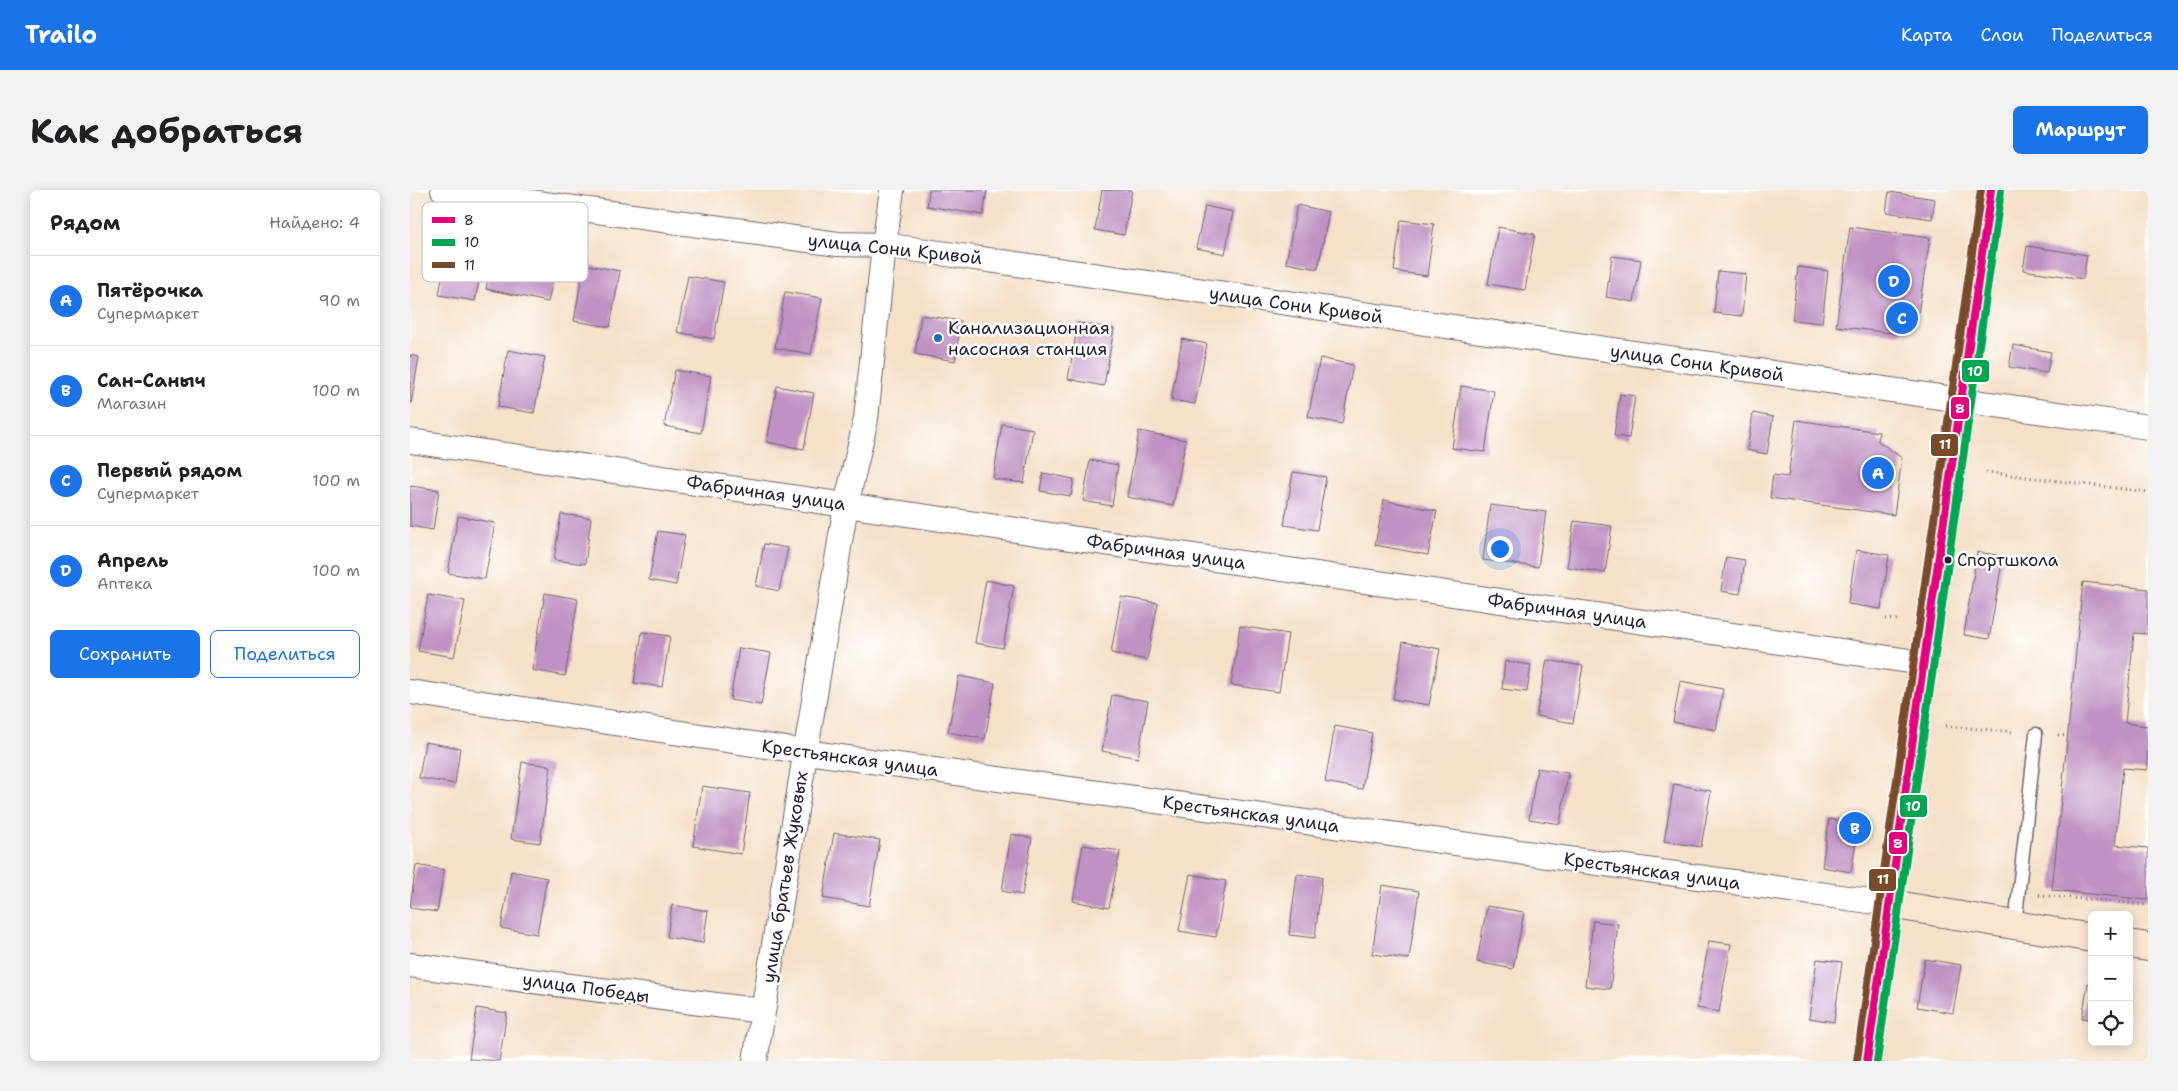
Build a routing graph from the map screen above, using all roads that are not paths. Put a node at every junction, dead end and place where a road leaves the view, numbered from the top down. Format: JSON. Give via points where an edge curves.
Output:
{"nodes":[{"id":1,"x":444,"y":190,"type":"edge"},
{"id":2,"x":892,"y":190,"type":"edge"},
{"id":3,"x":1991,"y":190,"type":"edge"},
{"id":4,"x":532,"y":202,"type":"edge"},
{"id":5,"x":588,"y":210,"type":"edge"},
{"id":6,"x":884,"y":245,"type":"junction"},
{"id":7,"x":1962,"y":401,"type":"junction"},
{"id":8,"x":2148,"y":427,"type":"edge"},
{"id":9,"x":410,"y":441,"type":"edge"},
{"id":10,"x":846,"y":505,"type":"junction"},
{"id":11,"x":1923,"y":663,"type":"junction"},
{"id":12,"x":410,"y":692,"type":"edge"},
{"id":13,"x":2036,"y":734,"type":"road end"},
{"id":14,"x":806,"y":752,"type":"junction"},
{"id":15,"x":1890,"y":904,"type":"junction"},
{"id":16,"x":2014,"y":925,"type":"junction"},
{"id":17,"x":2088,"y":937,"type":"edge"},
{"id":18,"x":2133,"y":945,"type":"edge"},
{"id":19,"x":2148,"y":947,"type":"edge"},
{"id":20,"x":410,"y":965,"type":"edge"},
{"id":21,"x":762,"y":1011,"type":"junction"},
{"id":22,"x":755,"y":1061,"type":"edge"},
{"id":23,"x":1866,"y":1061,"type":"edge"}],
"edges":[{"from":1,"to":4,"type":"street","name":"улица Сони Кривой"},
{"from":2,"to":6,"type":"street","name":"улица братьев Жуковых"},
{"from":3,"to":7,"type":"main road"},
{"from":5,"to":6,"type":"street","name":"улица Сони Кривой","via":[[838,244]]},
{"from":6,"to":7,"type":"street","name":"улица Сони Кривой"},
{"from":6,"to":10,"type":"street","name":"улица братьев Жуковых","via":[[866,419]]},
{"from":7,"to":8,"type":"street","name":"улица Сони Кривой"},
{"from":7,"to":11,"type":"main road"},
{"from":9,"to":10,"type":"street","name":"Фабричная улица"},
{"from":10,"to":11,"type":"street","name":"Фабричная улица"},
{"from":10,"to":14,"type":"street","name":"улица братьев Жуковых"},
{"from":11,"to":15,"type":"main road"},
{"from":12,"to":14,"type":"street","name":"Крестьянская улица"},
{"from":13,"to":16,"type":"lane"},
{"from":14,"to":15,"type":"street","name":"Крестьянская улица"},
{"from":14,"to":21,"type":"street","name":"улица братьев Жуковых"},
{"from":15,"to":16,"type":"main road","name":"Крестьянская улица"},
{"from":15,"to":23,"type":"main road"},
{"from":16,"to":17,"type":"main road","name":"Крестьянская улица"},
{"from":18,"to":19,"type":"main road"},
{"from":20,"to":21,"type":"street","name":"улица Победы"},
{"from":21,"to":22,"type":"street","name":"улица братьев Жуковых"}]}
